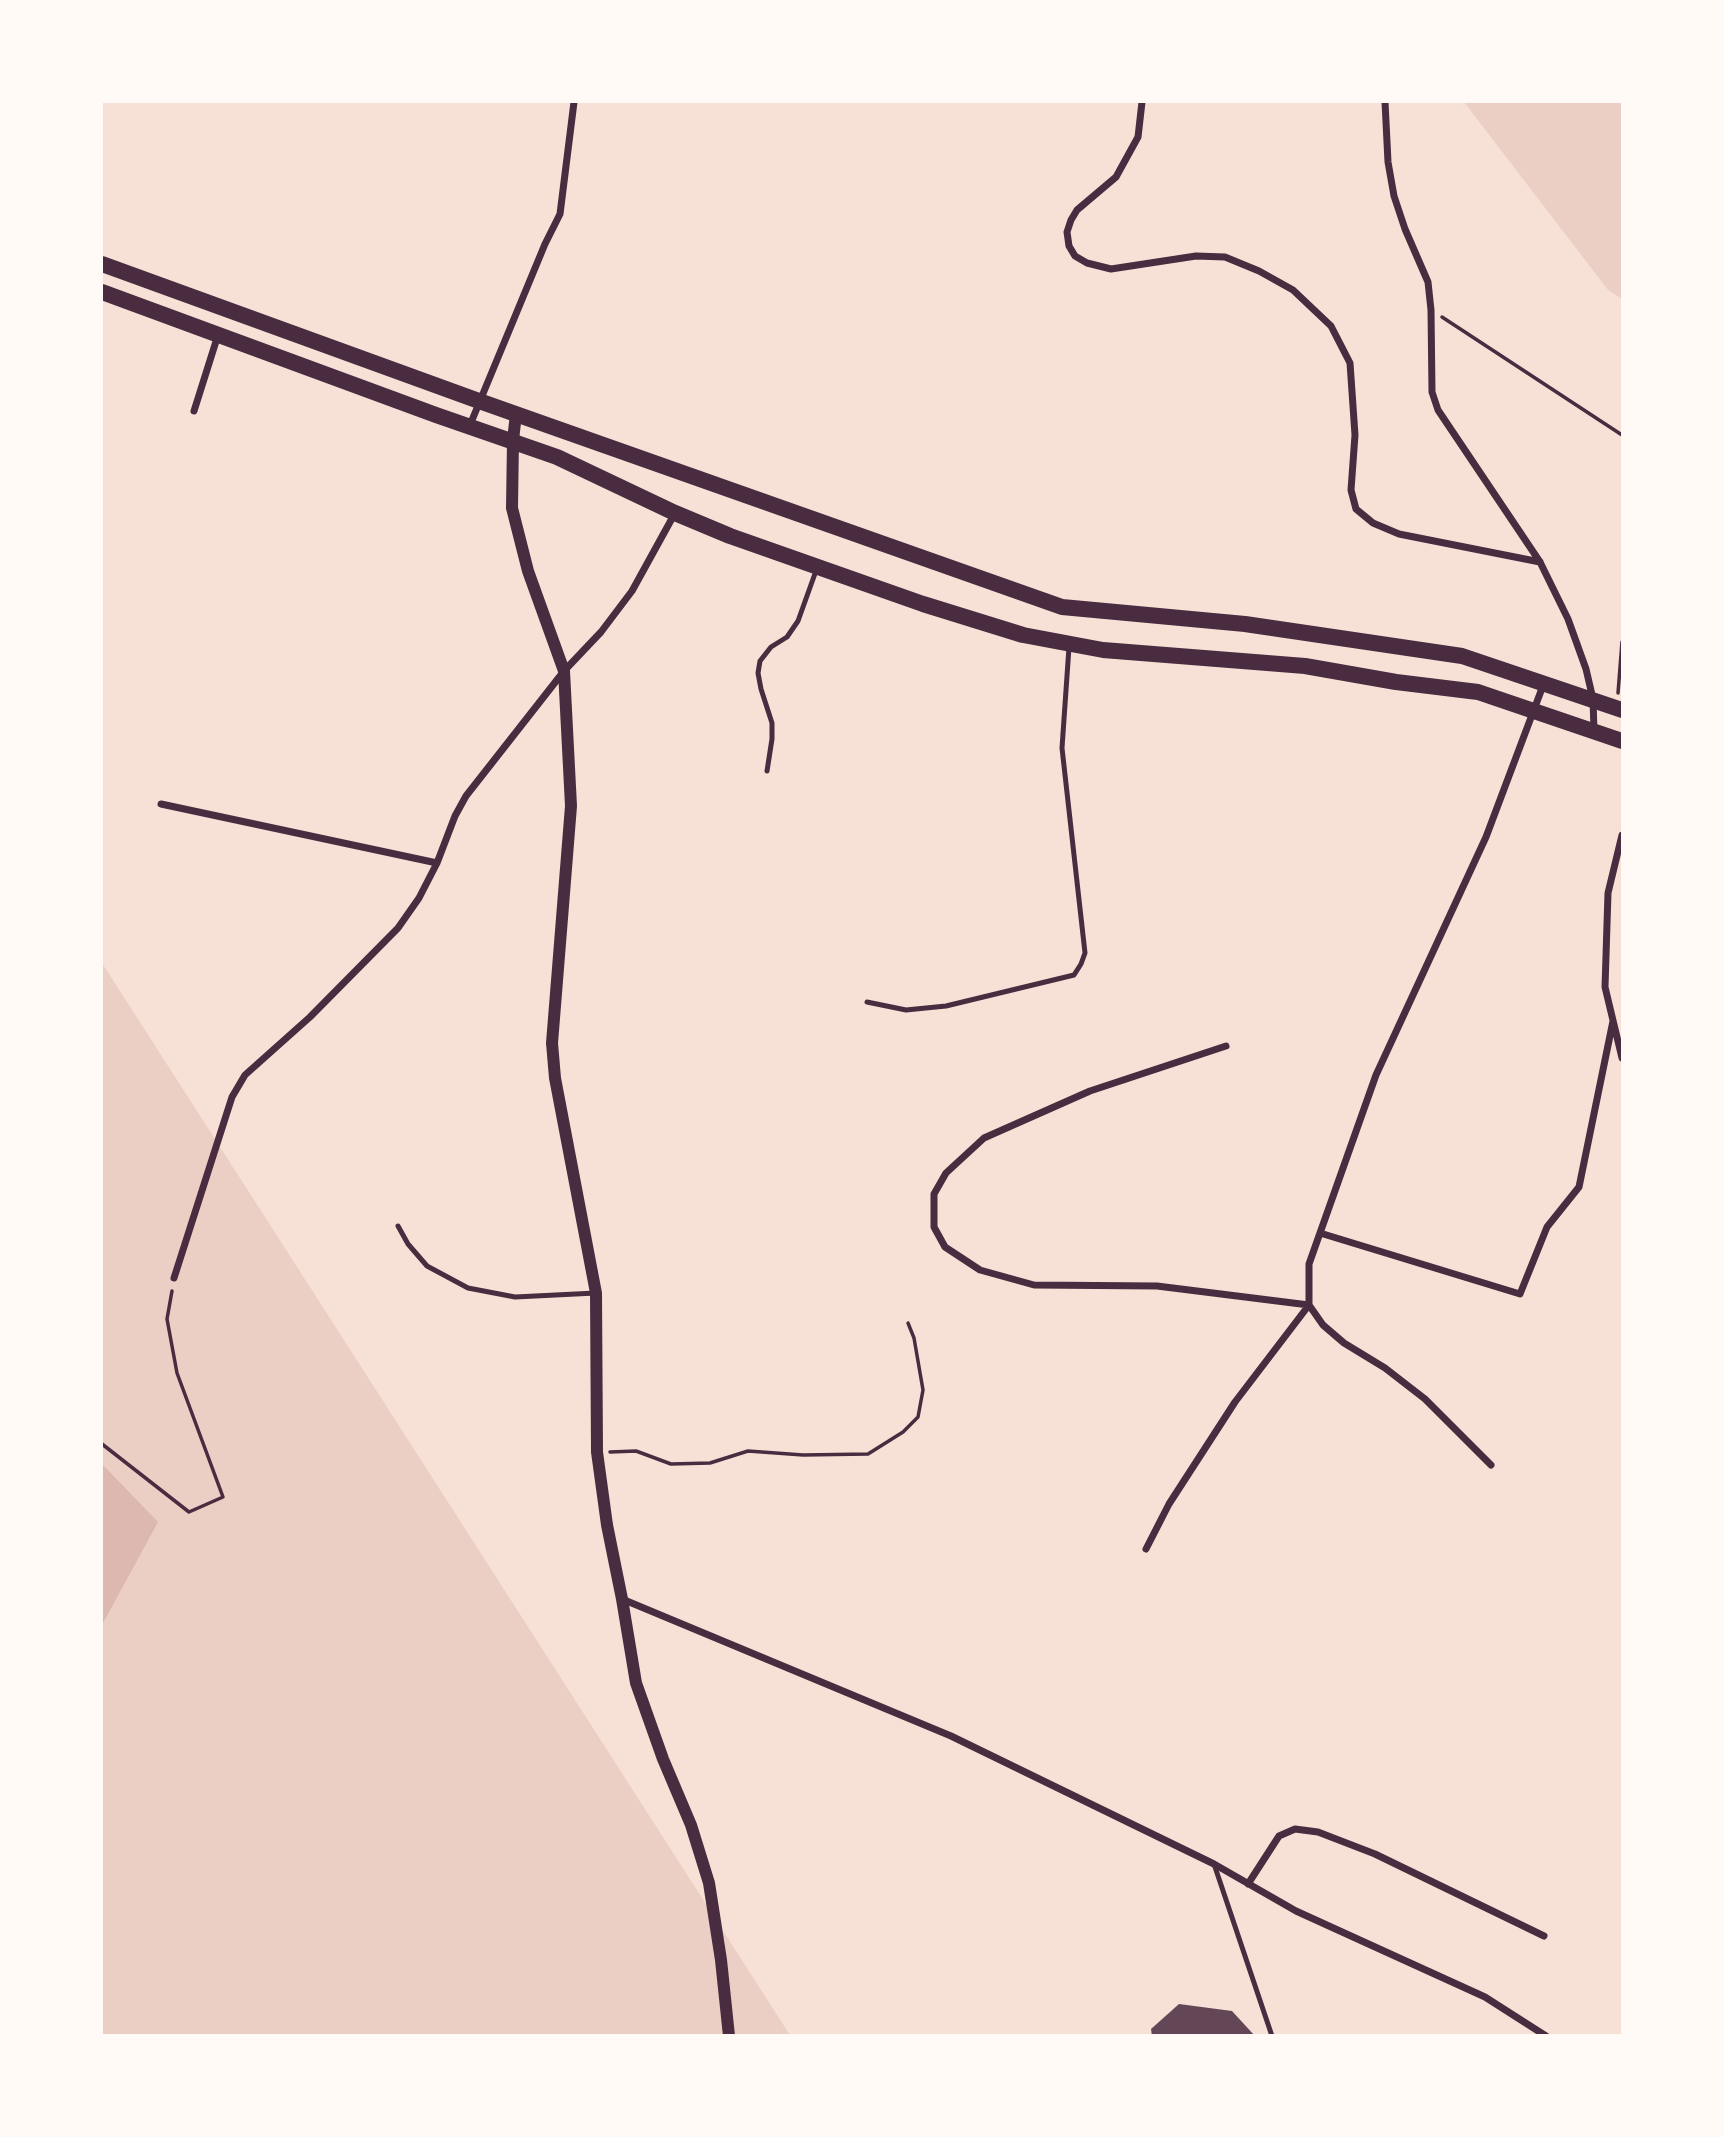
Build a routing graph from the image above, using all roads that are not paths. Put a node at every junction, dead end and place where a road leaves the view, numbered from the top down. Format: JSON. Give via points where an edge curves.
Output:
{"nodes":[{"id":1,"x":574,"y":102,"type":"edge"},
{"id":2,"x":1142,"y":102,"type":"edge"},
{"id":3,"x":1385,"y":102,"type":"edge"},
{"id":4,"x":102,"y":264,"type":"edge"},
{"id":5,"x":102,"y":292,"type":"edge"},
{"id":6,"x":218,"y":334,"type":"junction"},
{"id":7,"x":479,"y":401,"type":"junction"},
{"id":8,"x":194,"y":411,"type":"dead end"},
{"id":9,"x":516,"y":414,"type":"junction"},
{"id":10,"x":469,"y":426,"type":"junction"},
{"id":11,"x":513,"y":440,"type":"junction"},
{"id":12,"x":675,"y":513,"type":"junction"},
{"id":13,"x":1540,"y":562,"type":"junction"},
{"id":14,"x":817,"y":568,"type":"junction"},
{"id":15,"x":1069,"y":644,"type":"junction"},
{"id":16,"x":564,"y":671,"type":"junction"},
{"id":17,"x":1544,"y":683,"type":"junction"},
{"id":18,"x":1593,"y":699,"type":"junction"},
{"id":19,"x":1622,"y":710,"type":"edge"},
{"id":20,"x":1534,"y":711,"type":"junction"},
{"id":21,"x":1594,"y":731,"type":"junction"},
{"id":22,"x":1622,"y":741,"type":"edge"},
{"id":23,"x":767,"y":771,"type":"dead end"},
{"id":24,"x":161,"y":804,"type":"dead end"},
{"id":25,"x":1622,"y":835,"type":"edge"},
{"id":26,"x":437,"y":863,"type":"junction"},
{"id":27,"x":867,"y":1002,"type":"dead end"},
{"id":28,"x":1613,"y":1021,"type":"junction"},
{"id":29,"x":1226,"y":1046,"type":"dead end"},
{"id":30,"x":1622,"y":1058,"type":"edge"},
{"id":31,"x":398,"y":1226,"type":"dead end"},
{"id":32,"x":1320,"y":1233,"type":"junction"},
{"id":33,"x":174,"y":1278,"type":"road end"},
{"id":34,"x":596,"y":1293,"type":"junction"},
{"id":35,"x":1310,"y":1306,"type":"junction"},
{"id":36,"x":1491,"y":1465,"type":"dead end"},
{"id":37,"x":1146,"y":1549,"type":"dead end"},
{"id":38,"x":622,"y":1599,"type":"junction"},
{"id":39,"x":1214,"y":1864,"type":"junction"},
{"id":40,"x":1248,"y":1884,"type":"junction"},
{"id":41,"x":1544,"y":1936,"type":"dead end"},
{"id":42,"x":729,"y":2035,"type":"edge"},
{"id":43,"x":1272,"y":2035,"type":"edge"},
{"id":44,"x":1546,"y":2035,"type":"edge"}],
"edges":[{"from":1,"to":7,"type":"street","via":[[559,214]]},
{"from":2,"to":13,"type":"street","via":[[1138,138],[1116,177],[1071,220],[1069,246],[1075,256],[1111,269],[1196,256],[1225,257],[1293,290],[1331,326],[1350,363],[1355,435],[1351,490],[1356,509],[1373,523],[1399,534]]},
{"from":3,"to":13,"type":"street","via":[[1394,197],[1428,282],[1432,392],[1438,410]]},
{"from":4,"to":7,"type":"main road"},
{"from":5,"to":6,"type":"main road"},
{"from":6,"to":8,"type":"street"},
{"from":6,"to":10,"type":"main road"},
{"from":7,"to":9,"type":"main road"},
{"from":7,"to":10,"type":"street"},
{"from":9,"to":11,"type":"street"},
{"from":9,"to":17,"type":"main road","via":[[1062,607],[1245,624],[1462,656]]},
{"from":10,"to":11,"type":"main road"},
{"from":11,"to":12,"type":"main road"},
{"from":11,"to":16,"type":"street","via":[[512,508],[528,571]]},
{"from":12,"to":14,"type":"main road"},
{"from":12,"to":16,"type":"street","via":[[632,591]]},
{"from":13,"to":18,"type":"street","via":[[1569,619]]},
{"from":14,"to":15,"type":"main road","via":[[1023,635]]},
{"from":14,"to":23,"type":"lane","via":[[798,621],[760,661],[758,673],[772,723]]},
{"from":15,"to":20,"type":"main road","via":[[1305,666],[1478,692]]},
{"from":15,"to":27,"type":"lane","via":[[1062,748],[1085,953],[1081,964],[1074,975],[947,1006],[906,1010]]},
{"from":16,"to":26,"type":"street","via":[[466,796]]},
{"from":16,"to":34,"type":"street","via":[[571,806],[552,1044]]},
{"from":17,"to":18,"type":"main road"},
{"from":17,"to":20,"type":"street"},
{"from":18,"to":19,"type":"main road"},
{"from":18,"to":21,"type":"street"},
{"from":20,"to":21,"type":"main road"},
{"from":20,"to":32,"type":"street","via":[[1486,837],[1376,1075]]},
{"from":21,"to":22,"type":"main road"},
{"from":24,"to":26,"type":"street"},
{"from":25,"to":28,"type":"street","via":[[1608,892],[1605,987]]},
{"from":26,"to":33,"type":"street","via":[[398,928],[245,1075],[232,1097]]},
{"from":28,"to":30,"type":"street"},
{"from":28,"to":32,"type":"street","via":[[1579,1187],[1547,1227],[1520,1294]]},
{"from":29,"to":35,"type":"street","via":[[1090,1091],[984,1138],[946,1173],[934,1194],[934,1227],[945,1247],[980,1269],[1034,1285],[1157,1286]]},
{"from":31,"to":34,"type":"lane","via":[[427,1266],[468,1288],[515,1297]]},
{"from":32,"to":35,"type":"street","via":[[1309,1264]]},
{"from":34,"to":38,"type":"street","via":[[597,1452]]},
{"from":35,"to":36,"type":"street","via":[[1344,1343],[1425,1399]]},
{"from":35,"to":37,"type":"street","via":[[1235,1402],[1169,1504]]},
{"from":38,"to":39,"type":"street","via":[[951,1736]]},
{"from":38,"to":42,"type":"street","via":[[636,1683],[709,1883]]},
{"from":39,"to":40,"type":"street"},
{"from":39,"to":43,"type":"lane"},
{"from":40,"to":41,"type":"street","via":[[1279,1836],[1295,1829],[1318,1832],[1375,1854]]},
{"from":40,"to":44,"type":"street","via":[[1296,1911],[1485,1997]]}]}
